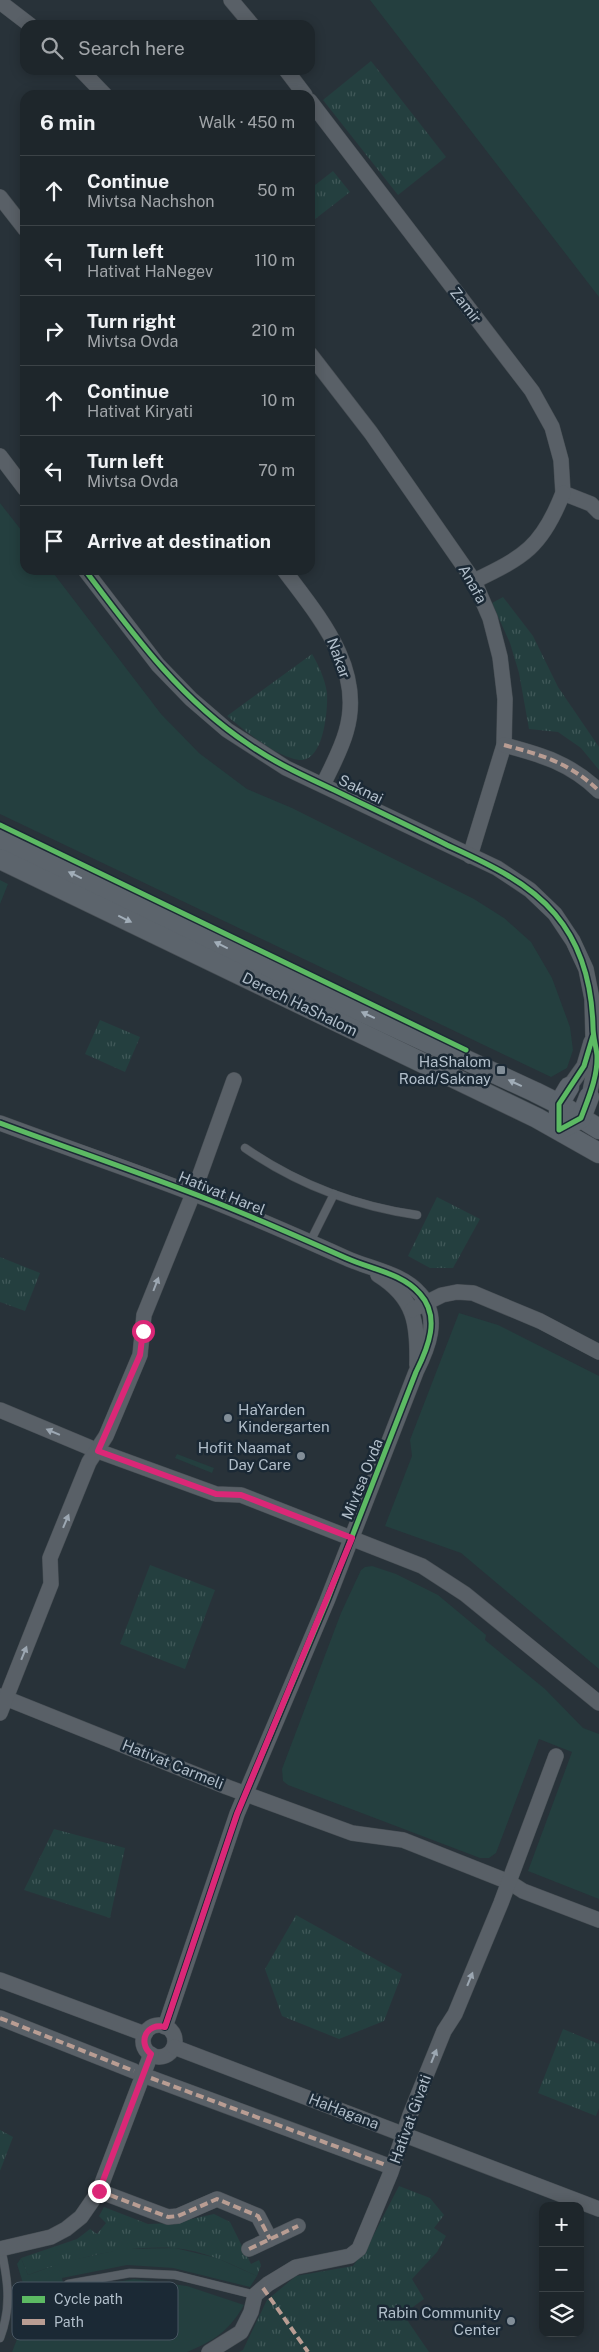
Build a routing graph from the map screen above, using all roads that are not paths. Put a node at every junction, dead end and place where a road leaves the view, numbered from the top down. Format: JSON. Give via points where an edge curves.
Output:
{"nodes":[{"id":1,"x":231,"y":0,"type":"edge"},
{"id":2,"x":0,"y":2,"type":"edge"},
{"id":3,"x":23,"y":20,"type":"edge"},
{"id":4,"x":248,"y":20,"type":"edge"},
{"id":5,"x":85,"y":75,"type":"edge"},
{"id":6,"x":290,"y":75,"type":"edge"},
{"id":7,"x":100,"y":90,"type":"edge"},
{"id":8,"x":301,"y":90,"type":"edge"},
{"id":9,"x":315,"y":108,"type":"edge"},
{"id":10,"x":0,"y":197,"type":"edge"},
{"id":11,"x":20,"y":223,"type":"edge"},
{"id":12,"x":315,"y":360,"type":"edge"},
{"id":13,"x":0,"y":456,"type":"edge"},
{"id":14,"x":20,"y":482,"type":"edge"},
{"id":15,"x":563,"y":492,"type":"junction"},
{"id":16,"x":599,"y":512,"type":"edge"},
{"id":17,"x":89,"y":575,"type":"edge"},
{"id":18,"x":288,"y":575,"type":"edge"},
{"id":19,"x":474,"y":581,"type":"junction"},
{"id":20,"x":504,"y":744,"type":"junction"},
{"id":21,"x":323,"y":785,"type":"junction"},
{"id":22,"x":599,"y":791,"type":"edge"},
{"id":23,"x":0,"y":838,"type":"edge"},
{"id":24,"x":470,"y":856,"type":"junction"},
{"id":25,"x":0,"y":859,"type":"edge"},
{"id":26,"x":593,"y":1036,"type":"junction"},
{"id":27,"x":234,"y":1080,"type":"dead end"},
{"id":28,"x":569,"y":1087,"type":"joint"},
{"id":29,"x":589,"y":1097,"type":"joint"},
{"id":30,"x":559,"y":1104,"type":"junction"},
{"id":31,"x":581,"y":1118,"type":"junction"},
{"id":32,"x":0,"y":1123,"type":"edge"},
{"id":33,"x":599,"y":1129,"type":"edge"},
{"id":34,"x":559,"y":1130,"type":"junction"},
{"id":35,"x":245,"y":1148,"type":"dead end"},
{"id":36,"x":599,"y":1153,"type":"edge"},
{"id":37,"x":193,"y":1194,"type":"junction"},
{"id":38,"x":334,"y":1194,"type":"junction"},
{"id":39,"x":417,"y":1215,"type":"dead end"},
{"id":40,"x":310,"y":1242,"type":"junction"},
{"id":41,"x":360,"y":1264,"type":"junction"},
{"id":42,"x":426,"y":1302,"type":"junction"},
{"id":43,"x":412,"y":1310,"type":"junction"},
{"id":44,"x":599,"y":1352,"type":"edge"},
{"id":45,"x":416,"y":1372,"type":"junction"},
{"id":46,"x":0,"y":1410,"type":"edge"},
{"id":47,"x":98,"y":1451,"type":"junction"},
{"id":48,"x":352,"y":1538,"type":"junction"},
{"id":49,"x":2,"y":1703,"type":"edge"},
{"id":50,"x":599,"y":1703,"type":"edge"},
{"id":51,"x":556,"y":1756,"type":"dead end"},
{"id":52,"x":246,"y":1794,"type":"junction"},
{"id":53,"x":509,"y":1882,"type":"junction"},
{"id":54,"x":599,"y":1920,"type":"edge"},
{"id":55,"x":0,"y":1980,"type":"edge"},
{"id":56,"x":0,"y":2018,"type":"edge"},
{"id":57,"x":165,"y":2027,"type":"junction"},
{"id":58,"x":145,"y":2034,"type":"junction"},
{"id":59,"x":174,"y":2046,"type":"junction"},
{"id":60,"x":151,"y":2054,"type":"junction"},
{"id":61,"x":134,"y":2071,"type":"dead end"},
{"id":62,"x":151,"y":2078,"type":"dead end"},
{"id":63,"x":404,"y":2134,"type":"junction"},
{"id":64,"x":386,"y":2165,"type":"dead end"},
{"id":65,"x":99,"y":2191,"type":"junction"},
{"id":66,"x":599,"y":2209,"type":"edge"},
{"id":67,"x":298,"y":2226,"type":"dead end"},
{"id":68,"x":270,"y":2239,"type":"junction"},
{"id":69,"x":0,"y":2248,"type":"edge"},
{"id":70,"x":249,"y":2249,"type":"dead end"},
{"id":71,"x":79,"y":2282,"type":"edge"},
{"id":72,"x":255,"y":2295,"type":"junction"},
{"id":73,"x":0,"y":2338,"type":"edge"},
{"id":74,"x":209,"y":2352,"type":"edge"}],
"edges":[{"from":1,"to":4,"type":"street"},
{"from":2,"to":3,"type":"street"},
{"from":5,"to":7,"type":"street"},
{"from":6,"to":8,"type":"street"},
{"from":9,"to":15,"type":"street","name":"Zamir","via":[[532,391],[552,427],[561,460]]},
{"from":10,"to":11,"type":"street"},
{"from":12,"to":19,"type":"street","name":"Anafa","via":[[371,433]]},
{"from":13,"to":14,"type":"street"},
{"from":15,"to":16,"type":"street","via":[[590,504]]},
{"from":15,"to":19,"type":"street","via":[[548,527],[532,548],[511,563]]},
{"from":17,"to":21,"type":"street","name":"Saknai","via":[[158,665],[209,715],[265,756]]},
{"from":18,"to":21,"type":"street","name":"Nakar","via":[[329,631],[348,677],[351,712],[346,733]]},
{"from":19,"to":20,"type":"street","name":"Anafa","via":[[490,618],[500,657],[505,699]]},
{"from":20,"to":22,"type":"street","via":[[549,757],[586,779]]},
{"from":20,"to":24,"type":"street","name":"Anafa"},
{"from":21,"to":24,"type":"street","name":"Saknai"},
{"from":30,"to":23,"type":"street","name":"Derech HaShalom","one_way":true},
{"from":24,"to":26,"type":"street","name":"Saknai","via":[[497,868],[530,890],[555,914],[574,941],[586,969],[592,998]]},
{"from":25,"to":34,"type":"street","name":"Derech HaShalom","one_way":true},
{"from":26,"to":28,"type":"street","name":"Saknai","via":[[584,1066]]},
{"from":26,"to":29,"type":"street","name":"Saknai","via":[[597,1055]]},
{"from":27,"to":37,"type":"street"},
{"from":28,"to":30,"type":"street"},
{"from":29,"to":31,"type":"street"},
{"from":30,"to":31,"type":"street","name":"Derech HaShalom"},
{"from":30,"to":34,"type":"street"},
{"from":31,"to":33,"type":"street","name":"Derech HaShalom"},
{"from":31,"to":34,"type":"street"},
{"from":32,"to":37,"type":"street","name":"Hativat Harel"},
{"from":34,"to":36,"type":"street","name":"Derech HaShalom"},
{"from":35,"to":38,"type":"lane","via":[[279,1170]]},
{"from":37,"to":40,"type":"street","name":"Hativat Harel"},
{"from":47,"to":37,"type":"street","one_way":true,"via":[[140,1355],[144,1315]]},
{"from":38,"to":39,"type":"lane","via":[[374,1207]]},
{"from":38,"to":40,"type":"lane"},
{"from":40,"to":41,"type":"street","name":"Hativat Harel"},
{"from":41,"to":42,"type":"street","name":"Hativat Harel","via":[[405,1282]]},
{"from":41,"to":43,"type":"street","name":"Hativat Harel","via":[[394,1288]]},
{"from":42,"to":43,"type":"street"},
{"from":42,"to":44,"type":"street","via":[[447,1293],[478,1295],[540,1321]]},
{"from":42,"to":45,"type":"street","name":"Mivtsa Ovda","via":[[431,1319],[430,1336]]},
{"from":43,"to":45,"type":"street","name":"Mivtsa Ovda","via":[[417,1332]]},
{"from":45,"to":48,"type":"street","name":"Mivtsa Ovda"},
{"from":47,"to":46,"type":"street","one_way":true},
{"from":47,"to":48,"type":"street","via":[[216,1494],[241,1495]]},
{"from":49,"to":47,"type":"street","one_way":true,"via":[[51,1584],[50,1558],[89,1462]]},
{"from":48,"to":50,"type":"street","via":[[422,1566],[465,1594]]},
{"from":48,"to":52,"type":"street","name":"Mivtsa Ovda"},
{"from":49,"to":52,"type":"street","name":"Hativat Carmeli"},
{"from":51,"to":53,"type":"street","name":"Hativat Givati"},
{"from":52,"to":53,"type":"street","name":"Hativat Carmeli","via":[[352,1833],[403,1840]]},
{"from":52,"to":57,"type":"street","name":"Mivtsa Ovda"},
{"from":53,"to":54,"type":"street","name":"Hativat Carmeli","via":[[523,1891]]},
{"from":63,"to":53,"type":"street","name":"Hativat Givati","one_way":true,"via":[[444,2031],[455,2014]]},
{"from":55,"to":58,"type":"street"},
{"from":56,"to":61,"type":"street"},
{"from":57,"to":58,"type":"street","via":[[155,2026]]},
{"from":57,"to":59,"type":"street","via":[[173,2034]]},
{"from":58,"to":60,"type":"street","via":[[144,2047]]},
{"from":59,"to":60,"type":"street","via":[[166,2055],[156,2057]]},
{"from":59,"to":63,"type":"street","name":"HaHagana"},
{"from":60,"to":65,"type":"street"},
{"from":62,"to":64,"type":"street"},
{"from":63,"to":66,"type":"street","name":"HaHagana"},
{"from":63,"to":72,"type":"street","name":"Hativat Givati","via":[[356,2253],[296,2267]]},
{"from":65,"to":68,"type":"street","via":[[168,2217],[217,2200],[258,2216]]},
{"from":65,"to":69,"type":"street","via":[[81,2218],[66,2229],[51,2236]]},
{"from":67,"to":68,"type":"street"},
{"from":68,"to":70,"type":"street"},
{"from":69,"to":73,"type":"lane","via":[[9,2299]]},
{"from":71,"to":72,"type":"lane","via":[[130,2273],[175,2274]]},
{"from":72,"to":74,"type":"street","via":[[242,2332]]}]}
